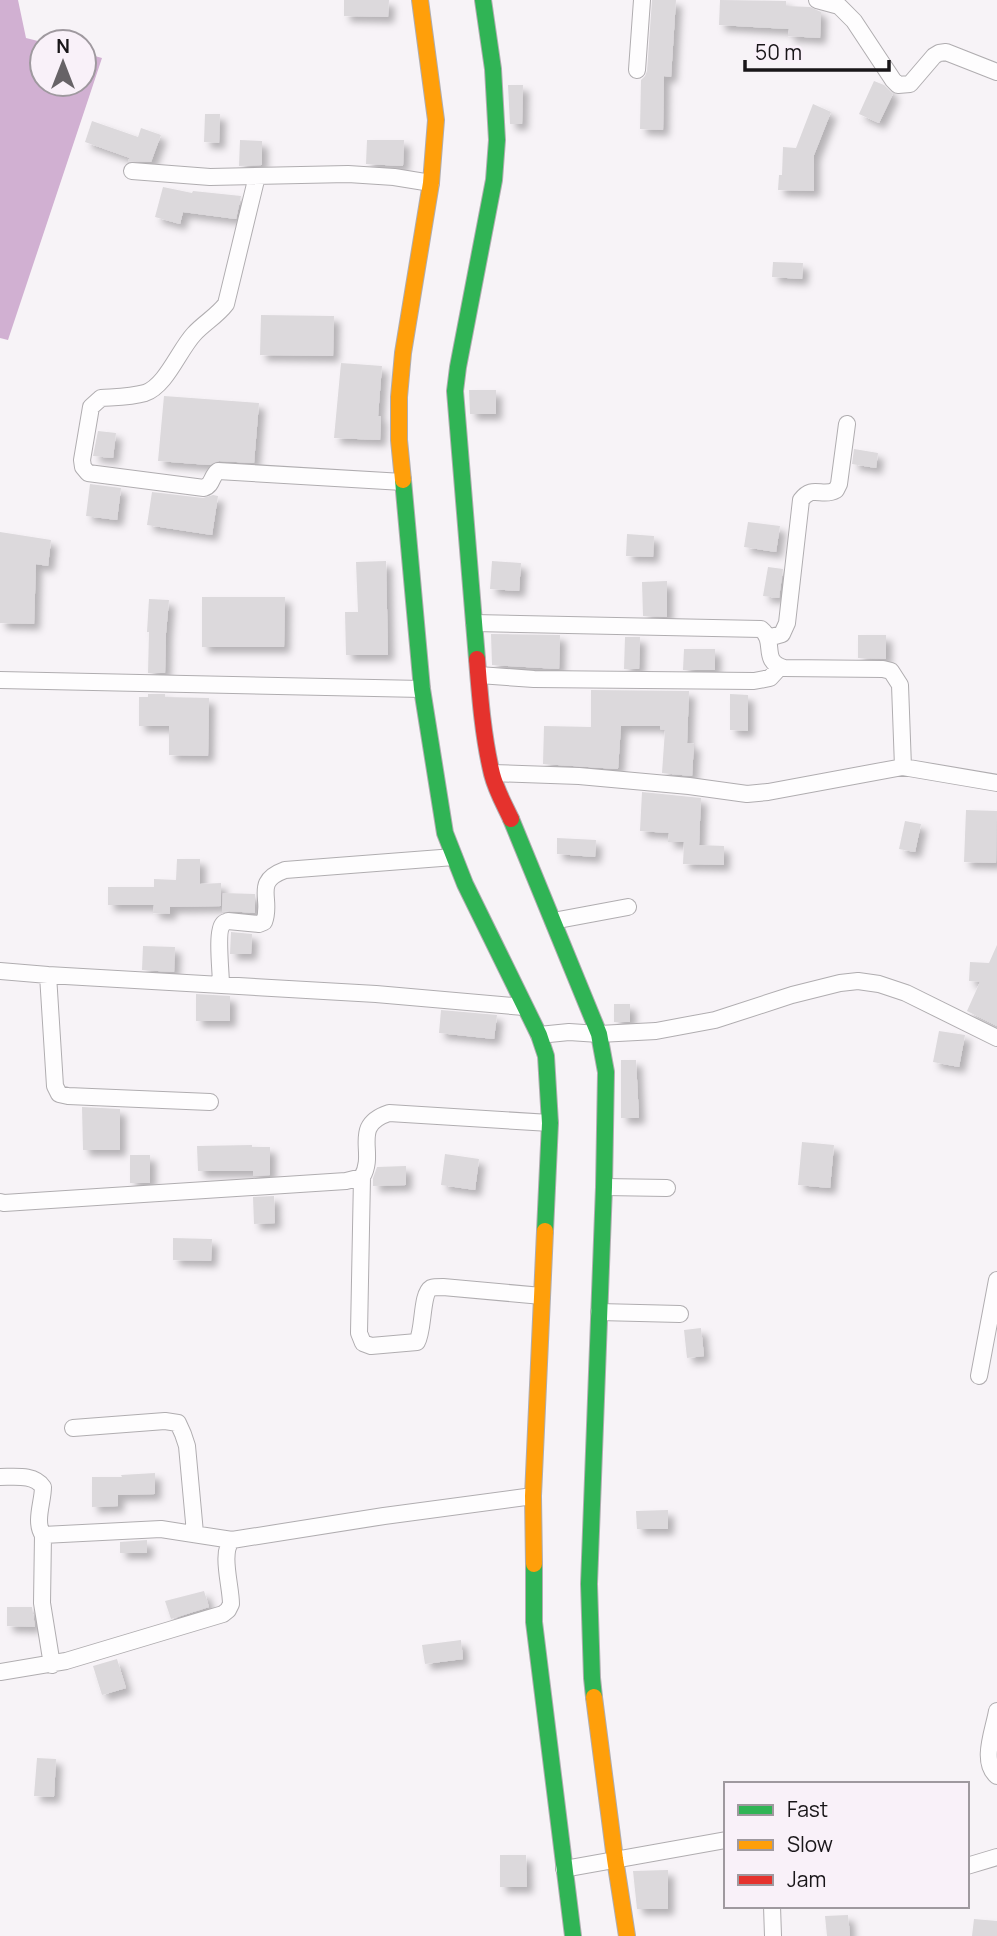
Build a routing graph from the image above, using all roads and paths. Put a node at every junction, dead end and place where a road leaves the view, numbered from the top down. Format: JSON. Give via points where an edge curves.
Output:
{"nodes":[{"id":1,"x":420,"y":0,"type":"edge"},
{"id":2,"x":483,"y":0,"type":"edge"},
{"id":3,"x":642,"y":0,"type":"edge"},
{"id":4,"x":817,"y":0,"type":"edge"},
{"id":5,"x":637,"y":70,"type":"dead end"},
{"id":6,"x":997,"y":72,"type":"edge"},
{"id":7,"x":132,"y":171,"type":"dead end"},
{"id":8,"x":257,"y":176,"type":"junction"},
{"id":9,"x":431,"y":183,"type":"junction"},
{"id":10,"x":847,"y":424,"type":"dead end"},
{"id":11,"x":403,"y":482,"type":"junction"},
{"id":12,"x":474,"y":623,"type":"junction"},
{"id":13,"x":768,"y":638,"type":"junction"},
{"id":14,"x":780,"y":667,"type":"junction"},
{"id":15,"x":479,"y":675,"type":"junction"},
{"id":16,"x":0,"y":680,"type":"edge"},
{"id":17,"x":422,"y":689,"type":"junction"},
{"id":18,"x":903,"y":767,"type":"junction"},
{"id":19,"x":492,"y":773,"type":"junction"},
{"id":20,"x":997,"y":783,"type":"edge"},
{"id":21,"x":454,"y":857,"type":"junction"},
{"id":22,"x":628,"y":907,"type":"dead end"},
{"id":23,"x":553,"y":920,"type":"junction"},
{"id":24,"x":0,"y":971,"type":"edge"},
{"id":25,"x":48,"y":975,"type":"junction"},
{"id":26,"x":221,"y":984,"type":"junction"},
{"id":27,"x":524,"y":1007,"type":"junction"},
{"id":28,"x":594,"y":1033,"type":"junction"},
{"id":29,"x":539,"y":1035,"type":"junction"},
{"id":30,"x":997,"y":1038,"type":"edge"},
{"id":31,"x":210,"y":1102,"type":"dead end"},
{"id":32,"x":550,"y":1122,"type":"junction"},
{"id":33,"x":362,"y":1178,"type":"junction"},
{"id":34,"x":604,"y":1187,"type":"junction"},
{"id":35,"x":667,"y":1188,"type":"dead end"},
{"id":36,"x":0,"y":1202,"type":"edge"},
{"id":37,"x":997,"y":1280,"type":"edge"},
{"id":38,"x":542,"y":1296,"type":"junction"},
{"id":39,"x":598,"y":1312,"type":"junction"},
{"id":40,"x":680,"y":1314,"type":"dead end"},
{"id":41,"x":979,"y":1376,"type":"dead end"},
{"id":42,"x":73,"y":1428,"type":"dead end"},
{"id":43,"x":0,"y":1477,"type":"edge"},
{"id":44,"x":533,"y":1496,"type":"junction"},
{"id":45,"x":195,"y":1533,"type":"junction"},
{"id":46,"x":43,"y":1535,"type":"junction"},
{"id":47,"x":232,"y":1540,"type":"junction"},
{"id":48,"x":52,"y":1665,"type":"junction"},
{"id":49,"x":0,"y":1672,"type":"edge"},
{"id":50,"x":997,"y":1711,"type":"edge"},
{"id":51,"x":997,"y":1776,"type":"edge"},
{"id":52,"x":724,"y":1840,"type":"edge"},
{"id":53,"x":997,"y":1857,"type":"edge"},
{"id":54,"x":611,"y":1860,"type":"junction"},
{"id":55,"x":969,"y":1865,"type":"edge"},
{"id":56,"x":564,"y":1869,"type":"junction"},
{"id":57,"x":772,"y":1908,"type":"edge"},
{"id":58,"x":573,"y":1936,"type":"edge"},
{"id":59,"x":627,"y":1936,"type":"edge"},
{"id":60,"x":773,"y":1936,"type":"edge"}],
"edges":[{"from":1,"to":9,"type":"main road","via":[[436,120]]},
{"from":2,"to":12,"type":"main road","via":[[498,140],[455,391]]},
{"from":3,"to":5,"type":"street"},
{"from":4,"to":6,"type":"street","via":[[839,6],[854,21],[898,85],[910,84],[934,56],[946,52]]},
{"from":7,"to":8,"type":"street"},
{"from":8,"to":9,"type":"street","via":[[348,174]]},
{"from":8,"to":11,"type":"street","via":[[226,304],[194,334],[157,386],[136,395],[97,400],[83,467],[88,473],[204,488],[218,471]]},
{"from":9,"to":11,"type":"main road","via":[[403,353],[399,440]]},
{"from":10,"to":13,"type":"street","via":[[836,490],[811,491],[801,499],[788,623],[782,634]]},
{"from":11,"to":17,"type":"main road"},
{"from":12,"to":13,"type":"street","via":[[750,628],[761,629]]},
{"from":12,"to":15,"type":"main road"},
{"from":13,"to":14,"type":"street","via":[[770,659]]},
{"from":14,"to":15,"type":"street","via":[[770,678],[754,681]]},
{"from":14,"to":18,"type":"street","via":[[891,671],[900,685]]},
{"from":15,"to":19,"type":"main road"},
{"from":16,"to":17,"type":"street"},
{"from":17,"to":21,"type":"main road","via":[[440,808]]},
{"from":18,"to":19,"type":"street","via":[[747,794],[579,776]]},
{"from":18,"to":20,"type":"street"},
{"from":19,"to":23,"type":"main road"},
{"from":21,"to":26,"type":"street","via":[[274,874],[265,886],[264,922],[228,921],[222,926]]},
{"from":21,"to":27,"type":"main road"},
{"from":22,"to":23,"type":"street"},
{"from":23,"to":28,"type":"main road"},
{"from":24,"to":25,"type":"street"},
{"from":25,"to":26,"type":"street"},
{"from":25,"to":31,"type":"street","via":[[59,1094]]},
{"from":26,"to":27,"type":"street"},
{"from":27,"to":29,"type":"main road"},
{"from":28,"to":29,"type":"street"},
{"from":28,"to":30,"type":"street","via":[[656,1031],[715,1020],[792,995],[858,981],[906,993]]},
{"from":28,"to":34,"type":"main road","via":[[606,1072]]},
{"from":29,"to":32,"type":"main road","via":[[546,1056]]},
{"from":32,"to":33,"type":"street","via":[[389,1113],[371,1122],[367,1131]]},
{"from":32,"to":38,"type":"main road"},
{"from":33,"to":36,"type":"street"},
{"from":33,"to":38,"type":"street","via":[[359,1333],[363,1343],[417,1342],[425,1297],[433,1287]]},
{"from":34,"to":35,"type":"street"},
{"from":34,"to":39,"type":"main road"},
{"from":37,"to":41,"type":"street"},
{"from":38,"to":44,"type":"main road"},
{"from":39,"to":40,"type":"street"},
{"from":39,"to":54,"type":"main road","via":[[589,1584],[592,1678]]},
{"from":42,"to":45,"type":"street","via":[[166,1420],[177,1423],[187,1446]]},
{"from":43,"to":46,"type":"street","via":[[38,1480],[43,1487],[39,1530]]},
{"from":44,"to":47,"type":"street"},
{"from":44,"to":56,"type":"main road","via":[[534,1622]]},
{"from":45,"to":46,"type":"street","via":[[161,1529]]},
{"from":45,"to":47,"type":"street"},
{"from":46,"to":48,"type":"street","via":[[41,1603]]},
{"from":47,"to":48,"type":"street","via":[[226,1554],[231,1604],[223,1614]]},
{"from":48,"to":49,"type":"street"},
{"from":50,"to":51,"type":"street","via":[[989,1766]]},
{"from":52,"to":54,"type":"street"},
{"from":53,"to":55,"type":"street"},
{"from":54,"to":56,"type":"street"},
{"from":54,"to":59,"type":"main road"},
{"from":56,"to":58,"type":"main road"},
{"from":57,"to":60,"type":"street"}]}
